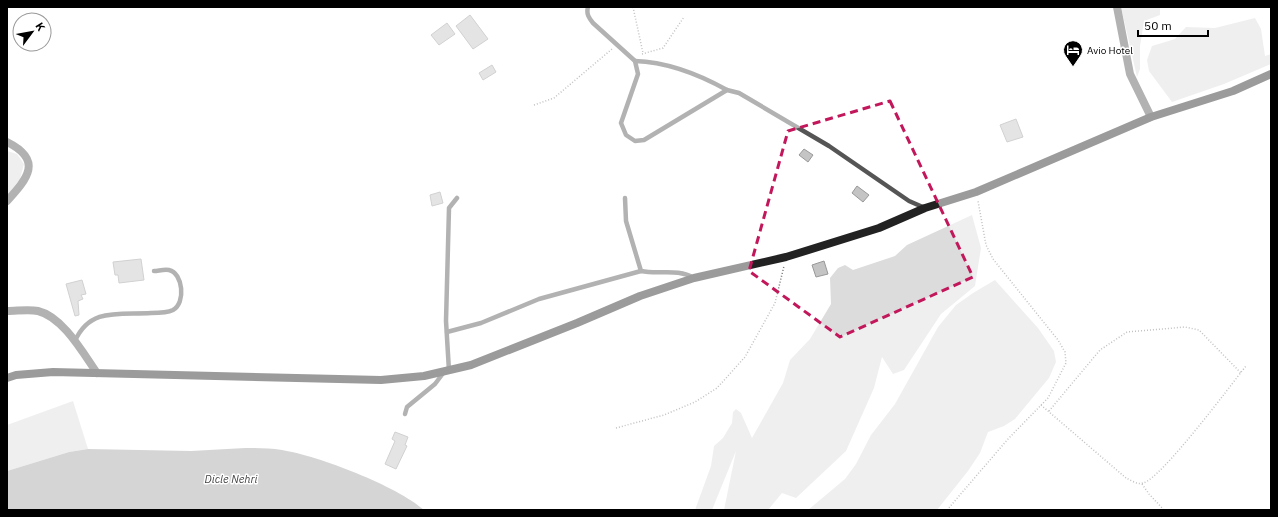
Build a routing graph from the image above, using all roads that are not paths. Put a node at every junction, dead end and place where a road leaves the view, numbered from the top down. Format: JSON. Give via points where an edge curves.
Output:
{"nodes":[{"id":1,"x":588,"y":7,"type":"edge"},
{"id":2,"x":1118,"y":7,"type":"edge"},
{"id":3,"x":635,"y":61,"type":"junction"},
{"id":4,"x":1271,"y":74,"type":"edge"},
{"id":5,"x":727,"y":90,"type":"junction"},
{"id":6,"x":1151,"y":117,"type":"junction"},
{"id":7,"x":7,"y":142,"type":"edge"},
{"id":8,"x":457,"y":198,"type":"dead end"},
{"id":9,"x":625,"y":198,"type":"dead end"},
{"id":10,"x":7,"y":201,"type":"edge"},
{"id":11,"x":925,"y":208,"type":"junction"},
{"id":12,"x":154,"y":271,"type":"dead end"},
{"id":13,"x":641,"y":271,"type":"junction"},
{"id":14,"x":694,"y":278,"type":"junction"},
{"id":15,"x":7,"y":311,"type":"edge"},
{"id":16,"x":447,"y":332,"type":"junction"},
{"id":17,"x":75,"y":341,"type":"junction"},
{"id":18,"x":446,"y":371,"type":"junction"},
{"id":19,"x":97,"y":373,"type":"junction"},
{"id":20,"x":7,"y":378,"type":"edge"},
{"id":21,"x":405,"y":414,"type":"dead end"}],
"edges":[{"from":1,"to":3,"type":"lane","via":[[588,17]]},
{"from":2,"to":6,"type":"street","via":[[1130,74]]},
{"from":3,"to":5,"type":"lane","via":[[652,62],[711,81]]},
{"from":3,"to":5,"type":"lane","via":[[638,74],[620,123],[626,135],[635,141],[644,140]]},
{"from":4,"to":6,"type":"street","via":[[1233,91]]},
{"from":5,"to":11,"type":"lane","via":[[739,93],[768,109],[829,146],[909,201]]},
{"from":6,"to":11,"type":"street","via":[[976,192]]},
{"from":7,"to":10,"type":"street","via":[[19,148],[28,160],[30,171]]},
{"from":8,"to":16,"type":"lane","via":[[449,208]]},
{"from":9,"to":13,"type":"lane","via":[[626,221]]},
{"from":11,"to":14,"type":"street","via":[[879,228],[786,257]]},
{"from":12,"to":17,"type":"lane","via":[[169,270],[175,273],[182,294],[179,304],[172,310],[159,313],[100,315],[80,329]]},
{"from":13,"to":14,"type":"lane","via":[[679,272]]},
{"from":13,"to":16,"type":"lane","via":[[539,299],[482,322]]},
{"from":14,"to":18,"type":"street","via":[[640,296],[471,365]]},
{"from":15,"to":17,"type":"street","via":[[38,311],[55,319]]},
{"from":16,"to":18,"type":"lane"},
{"from":17,"to":19,"type":"street"},
{"from":18,"to":19,"type":"street","via":[[381,380]]},
{"from":18,"to":21,"type":"lane","via":[[435,384],[407,407]]},
{"from":19,"to":20,"type":"street","via":[[53,372]]}]}
